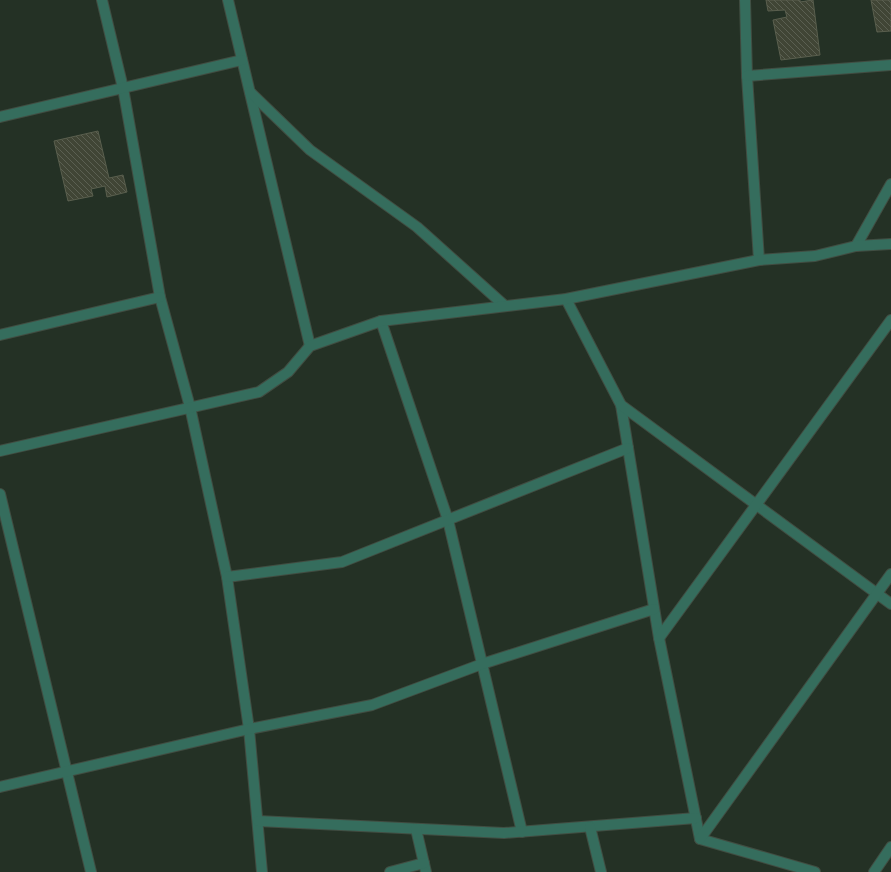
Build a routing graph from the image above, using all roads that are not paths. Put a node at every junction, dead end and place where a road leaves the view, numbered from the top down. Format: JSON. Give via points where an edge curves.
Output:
{"nodes":[{"id":1,"x":102,"y":0,"type":"edge"},
{"id":2,"x":228,"y":0,"type":"edge"},
{"id":3,"x":745,"y":0,"type":"edge"},
{"id":4,"x":242,"y":60,"type":"junction"},
{"id":5,"x":891,"y":65,"type":"edge"},
{"id":6,"x":747,"y":76,"type":"junction"},
{"id":7,"x":123,"y":88,"type":"junction"},
{"id":8,"x":250,"y":92,"type":"junction"},
{"id":9,"x":0,"y":118,"type":"edge"},
{"id":10,"x":891,"y":184,"type":"edge"},
{"id":11,"x":891,"y":244,"type":"edge"},
{"id":12,"x":856,"y":246,"type":"junction"},
{"id":13,"x":759,"y":260,"type":"junction"},
{"id":14,"x":160,"y":297,"type":"junction"},
{"id":15,"x":566,"y":299,"type":"junction"},
{"id":16,"x":505,"y":306,"type":"junction"},
{"id":17,"x":891,"y":320,"type":"edge"},
{"id":18,"x":381,"y":321,"type":"junction"},
{"id":19,"x":0,"y":335,"type":"edge"},
{"id":20,"x":310,"y":346,"type":"junction"},
{"id":21,"x":621,"y":406,"type":"junction"},
{"id":22,"x":190,"y":407,"type":"junction"},
{"id":23,"x":628,"y":448,"type":"junction"},
{"id":24,"x":0,"y":451,"type":"edge"},
{"id":25,"x":0,"y":494,"type":"edge"},
{"id":26,"x":756,"y":505,"type":"junction"},
{"id":27,"x":448,"y":520,"type":"junction"},
{"id":28,"x":891,"y":574,"type":"edge"},
{"id":29,"x":227,"y":577,"type":"junction"},
{"id":30,"x":877,"y":593,"type":"junction"},
{"id":31,"x":891,"y":604,"type":"edge"},
{"id":32,"x":654,"y":609,"type":"junction"},
{"id":33,"x":659,"y":638,"type":"junction"},
{"id":34,"x":482,"y":664,"type":"junction"},
{"id":35,"x":249,"y":729,"type":"junction"},
{"id":36,"x":66,"y":771,"type":"junction"},
{"id":37,"x":0,"y":787,"type":"edge"},
{"id":38,"x":696,"y":818,"type":"junction"},
{"id":39,"x":258,"y":821,"type":"junction"},
{"id":40,"x":590,"y":827,"type":"junction"},
{"id":41,"x":416,"y":829,"type":"junction"},
{"id":42,"x":522,"y":832,"type":"junction"},
{"id":43,"x":700,"y":839,"type":"junction"},
{"id":44,"x":891,"y":847,"type":"edge"},
{"id":45,"x":783,"y":867,"type":"edge"},
{"id":46,"x":425,"y":868,"type":"edge"},
{"id":47,"x":91,"y":872,"type":"edge"},
{"id":48,"x":262,"y":872,"type":"edge"},
{"id":49,"x":390,"y":872,"type":"edge"},
{"id":50,"x":601,"y":872,"type":"edge"},
{"id":51,"x":814,"y":872,"type":"edge"},
{"id":52,"x":874,"y":872,"type":"edge"}],
"edges":[{"from":1,"to":7,"type":"street"},
{"from":2,"to":4,"type":"street"},
{"from":3,"to":6,"type":"street"},
{"from":4,"to":7,"type":"street"},
{"from":4,"to":8,"type":"street"},
{"from":5,"to":6,"type":"street"},
{"from":6,"to":13,"type":"street"},
{"from":7,"to":9,"type":"street"},
{"from":7,"to":14,"type":"street"},
{"from":8,"to":16,"type":"street","via":[[310,150],[417,227]]},
{"from":8,"to":20,"type":"street"},
{"from":10,"to":12,"type":"street"},
{"from":11,"to":12,"type":"street"},
{"from":12,"to":13,"type":"street","via":[[815,256]]},
{"from":13,"to":15,"type":"street"},
{"from":14,"to":19,"type":"street"},
{"from":14,"to":22,"type":"street"},
{"from":15,"to":16,"type":"street"},
{"from":15,"to":21,"type":"street"},
{"from":16,"to":18,"type":"street"},
{"from":17,"to":26,"type":"street"},
{"from":18,"to":20,"type":"street"},
{"from":18,"to":27,"type":"street"},
{"from":20,"to":22,"type":"street","via":[[288,372],[259,392]]},
{"from":21,"to":23,"type":"street"},
{"from":21,"to":26,"type":"street"},
{"from":22,"to":24,"type":"street"},
{"from":22,"to":29,"type":"street"},
{"from":23,"to":27,"type":"street"},
{"from":23,"to":32,"type":"street"},
{"from":25,"to":36,"type":"street"},
{"from":26,"to":30,"type":"street"},
{"from":26,"to":33,"type":"street"},
{"from":27,"to":29,"type":"street","via":[[342,562]]},
{"from":27,"to":34,"type":"street"},
{"from":28,"to":30,"type":"street"},
{"from":29,"to":35,"type":"street"},
{"from":30,"to":31,"type":"street"},
{"from":30,"to":43,"type":"street"},
{"from":32,"to":33,"type":"street"},
{"from":32,"to":34,"type":"street"},
{"from":33,"to":38,"type":"street"},
{"from":34,"to":35,"type":"street","via":[[372,705]]},
{"from":34,"to":42,"type":"street"},
{"from":35,"to":36,"type":"street"},
{"from":35,"to":39,"type":"street"},
{"from":36,"to":37,"type":"street"},
{"from":36,"to":47,"type":"street"},
{"from":38,"to":40,"type":"street"},
{"from":38,"to":43,"type":"street"},
{"from":39,"to":41,"type":"street"},
{"from":39,"to":48,"type":"street"},
{"from":40,"to":42,"type":"street"},
{"from":40,"to":50,"type":"street"},
{"from":41,"to":42,"type":"street","via":[[504,834]]},
{"from":41,"to":46,"type":"street"},
{"from":43,"to":45,"type":"street"},
{"from":44,"to":52,"type":"street"},
{"from":45,"to":51,"type":"street"},
{"from":46,"to":49,"type":"street"}]}
